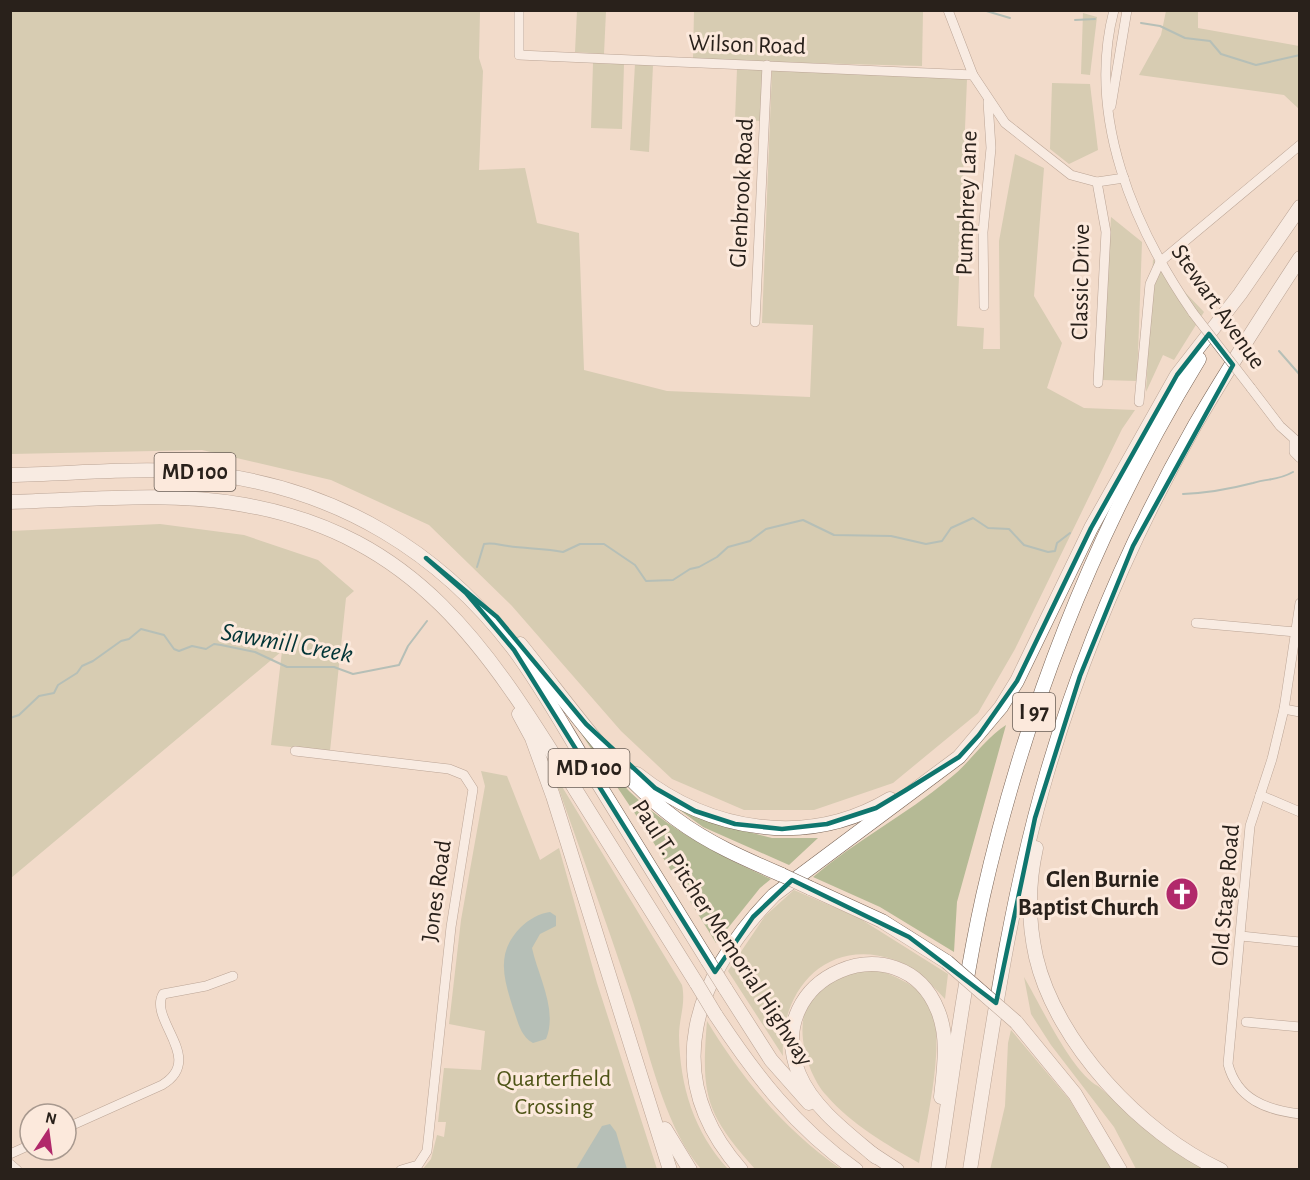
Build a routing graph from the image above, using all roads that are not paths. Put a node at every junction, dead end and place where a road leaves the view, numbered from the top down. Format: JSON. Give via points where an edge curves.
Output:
{"nodes":[{"id":1,"x":519,"y":10,"type":"edge"},
{"id":2,"x":948,"y":10,"type":"edge"},
{"id":3,"x":1114,"y":10,"type":"edge"},
{"id":4,"x":1127,"y":10,"type":"edge"},
{"id":5,"x":767,"y":65,"type":"junction"},
{"id":6,"x":972,"y":75,"type":"junction"},
{"id":7,"x":988,"y":102,"type":"junction"},
{"id":8,"x":1110,"y":115,"type":"junction"},
{"id":9,"x":1299,"y":145,"type":"edge"},
{"id":10,"x":1124,"y":178,"type":"junction"},
{"id":11,"x":1097,"y":182,"type":"junction"},
{"id":12,"x":1299,"y":205,"type":"edge"},
{"id":13,"x":1299,"y":258,"type":"edge"},
{"id":14,"x":1160,"y":262,"type":"junction"},
{"id":15,"x":1240,"y":294,"type":"junction"},
{"id":16,"x":984,"y":306,"type":"dead end"},
{"id":17,"x":755,"y":322,"type":"dead end"},
{"id":18,"x":1098,"y":383,"type":"dead end"},
{"id":19,"x":1139,"y":402,"type":"dead end"},
{"id":20,"x":1297,"y":443,"type":"edge"},
{"id":21,"x":1299,"y":458,"type":"edge"},
{"id":22,"x":10,"y":475,"type":"edge"},
{"id":23,"x":10,"y":502,"type":"edge"},
{"id":24,"x":426,"y":558,"type":"junction"},
{"id":25,"x":1299,"y":603,"type":"edge"},
{"id":26,"x":1196,"y":623,"type":"dead end"},
{"id":27,"x":1296,"y":632,"type":"junction"},
{"id":28,"x":483,"y":652,"type":"junction"},
{"id":29,"x":1284,"y":709,"type":"junction"},
{"id":30,"x":1299,"y":712,"type":"edge"},
{"id":31,"x":586,"y":724,"type":"junction"},
{"id":32,"x":1058,"y":737,"type":"junction"},
{"id":33,"x":295,"y":750,"type":"dead end"},
{"id":34,"x":959,"y":757,"type":"junction"},
{"id":35,"x":1260,"y":795,"type":"junction"},
{"id":36,"x":1299,"y":812,"type":"edge"},
{"id":37,"x":1241,"y":936,"type":"junction"},
{"id":38,"x":1299,"y":942,"type":"edge"},
{"id":39,"x":233,"y":976,"type":"dead end"},
{"id":40,"x":1246,"y":1022,"type":"dead end"},
{"id":41,"x":1299,"y":1028,"type":"edge"},
{"id":42,"x":630,"y":1034,"type":"junction"},
{"id":43,"x":1299,"y":1114,"type":"edge"},
{"id":44,"x":78,"y":1123,"type":"edge"},
{"id":45,"x":876,"y":1157,"type":"junction"},
{"id":46,"x":10,"y":1164,"type":"edge"},
{"id":47,"x":16,"y":1170,"type":"edge"},
{"id":48,"x":401,"y":1170,"type":"edge"},
{"id":49,"x":670,"y":1170,"type":"edge"},
{"id":50,"x":690,"y":1170,"type":"edge"},
{"id":51,"x":741,"y":1170,"type":"edge"},
{"id":52,"x":856,"y":1170,"type":"edge"},
{"id":53,"x":897,"y":1170,"type":"edge"},
{"id":54,"x":932,"y":1170,"type":"edge"},
{"id":55,"x":938,"y":1170,"type":"edge"},
{"id":56,"x":971,"y":1170,"type":"edge"},
{"id":57,"x":1120,"y":1170,"type":"edge"},
{"id":58,"x":1221,"y":1170,"type":"edge"}],
"edges":[{"from":1,"to":5,"type":"street","name":"Wilson Road","via":[[519,55]]},
{"from":2,"to":6,"type":"street"},
{"from":3,"to":8,"type":"street","name":"Stewart Avenue","via":[[1104,79]]},
{"from":4,"to":8,"type":"street","name":"Stewart Avenue"},
{"from":5,"to":6,"type":"street","name":"Wilson Road"},
{"from":5,"to":17,"type":"street","name":"Glenbrook Road"},
{"from":6,"to":7,"type":"street"},
{"from":7,"to":11,"type":"street","via":[[1021,138],[1063,170]]},
{"from":7,"to":16,"type":"street","name":"Pumphrey Lane","via":[[991,148],[983,232]]},
{"from":8,"to":10,"type":"street","name":"Stewart Avenue"},
{"from":9,"to":14,"type":"street"},
{"from":10,"to":11,"type":"street"},
{"from":10,"to":14,"type":"street","name":"Stewart Avenue"},
{"from":11,"to":18,"type":"street","name":"Classic Drive","via":[[1106,232]]},
{"from":12,"to":15,"type":"highway","number":"I 97"},
{"from":13,"to":32,"type":"highway","number":"I 97","via":[[1196,424],[1156,500],[1106,608]]},
{"from":14,"to":19,"type":"street","via":[[1150,284]]},
{"from":14,"to":20,"type":"street","name":"Stewart Avenue","bridge":true,"via":[[1193,313]]},
{"from":15,"to":34,"type":"highway","via":[[1178,375],[1091,528],[1017,681],[994,717]]},
{"from":15,"to":55,"type":"highway","number":"I 97","via":[[1169,408],[1127,486],[1085,574],[1050,665],[1015,772],[983,898]]},
{"from":20,"to":21,"type":"street","name":"Stewart Avenue","via":[[1294,452]]},
{"from":22,"to":24,"type":"highway","name":"Paul T. Pitcher Memorial Highway","number":"MD 100","via":[[190,472],[251,480],[311,496],[344,510],[381,528]]},
{"from":23,"to":28,"type":"highway","name":"Paul T. Pitcher Memorial Highway","number":"MD 100","via":[[188,498],[246,505],[304,521],[360,545],[412,579],[453,614]]},
{"from":24,"to":31,"type":"highway","via":[[468,589],[497,617]]},
{"from":24,"to":45,"type":"highway","name":"Paul T. Pitcher Memorial Highway","number":"MD 100","bridge":true,"via":[[466,593],[514,650],[758,1040],[787,1079],[829,1121]]},
{"from":25,"to":27,"type":"street","name":"Old Stage Road"},
{"from":26,"to":27,"type":"street"},
{"from":27,"to":29,"type":"street","name":"Old Stage Road"},
{"from":28,"to":42,"type":"highway","via":[[518,711],[543,766]]},
{"from":28,"to":52,"type":"highway","name":"Paul T. Pitcher Memorial Highway","number":"MD 100","bridge":true,"via":[[519,698],[716,1014],[773,1095],[818,1140]]},
{"from":29,"to":30,"type":"street"},
{"from":29,"to":35,"type":"street","name":"Old Stage Road"},
{"from":31,"to":34,"type":"highway","via":[[638,775],[674,800],[714,818],[757,827],[805,828],[848,819],[876,808]]},
{"from":31,"to":57,"type":"highway","bridge":true,"via":[[624,771],[676,819],[724,849],[882,921],[947,962],[1016,1022],[1076,1094]]},
{"from":32,"to":56,"type":"highway","number":"I 97","via":[[1014,906]]},
{"from":32,"to":58,"type":"highway","via":[[1030,878],[1033,941],[1051,1000],[1090,1062],[1130,1106],[1172,1141]]},
{"from":33,"to":48,"type":"street","name":"Jones Road","via":[[449,769],[464,775],[473,789],[451,927],[427,1151],[418,1165]]},
{"from":34,"to":51,"type":"highway","via":[[774,895],[721,959],[700,1009],[694,1052],[696,1078],[712,1129]]},
{"from":35,"to":36,"type":"street"},
{"from":35,"to":37,"type":"street","name":"Old Stage Road","via":[[1248,842]]},
{"from":37,"to":38,"type":"street"},
{"from":37,"to":43,"type":"street","name":"Old Stage Road","via":[[1228,1064],[1231,1076],[1250,1100]]},
{"from":39,"to":44,"type":"street","via":[[206,987],[163,994],[161,1008],[178,1053],[171,1078]]},
{"from":40,"to":41,"type":"street"},
{"from":42,"to":49,"type":"highway"},
{"from":42,"to":50,"type":"highway","via":[[668,1134]]},
{"from":45,"to":53,"type":"highway","name":"Paul T. Pitcher Memorial Highway","number":"MD 100"},
{"from":45,"to":54,"type":"highway","via":[[819,1103],[800,1076],[792,1047],[799,1007],[814,986],[840,969],[872,964],[913,979],[938,1012],[944,1063]]},
{"from":46,"to":47,"type":"street"}]}
